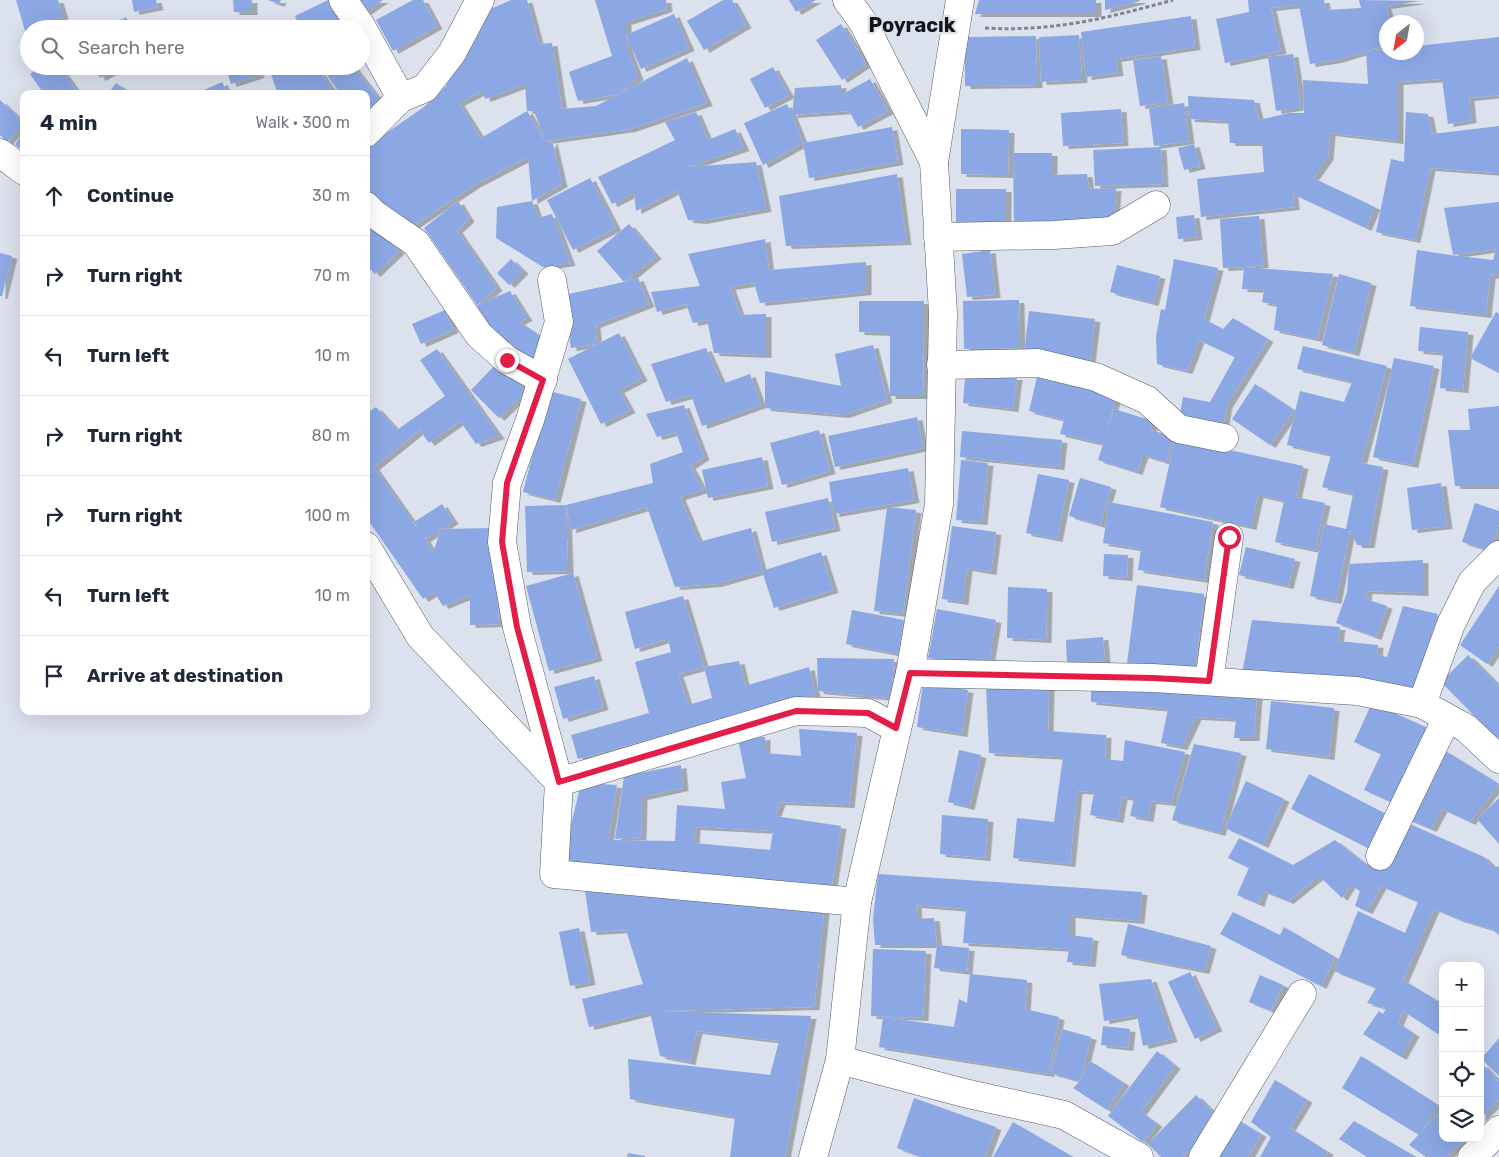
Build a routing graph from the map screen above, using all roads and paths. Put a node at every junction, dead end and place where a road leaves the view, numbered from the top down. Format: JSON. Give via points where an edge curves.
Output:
{"nodes":[{"id":1,"x":343,"y":0,"type":"edge"},
{"id":2,"x":480,"y":0,"type":"edge"},
{"id":3,"x":847,"y":0,"type":"edge"},
{"id":4,"x":960,"y":0,"type":"edge"},
{"id":5,"x":1173,"y":0,"type":"edge"},
{"id":6,"x":357,"y":20,"type":"edge"},
{"id":7,"x":956,"y":27,"type":"junction"},
{"id":8,"x":370,"y":42,"type":"edge"},
{"id":9,"x":401,"y":98,"type":"junction"},
{"id":10,"x":370,"y":129,"type":"edge"},
{"id":11,"x":0,"y":153,"type":"edge"},
{"id":12,"x":934,"y":162,"type":"junction"},
{"id":13,"x":20,"y":168,"type":"edge"},
{"id":14,"x":1156,"y":205,"type":"dead end"},
{"id":15,"x":370,"y":210,"type":"edge"},
{"id":16,"x":938,"y":237,"type":"junction"},
{"id":17,"x":552,"y":280,"type":"dead end"},
{"id":18,"x":941,"y":364,"type":"junction"},
{"id":19,"x":543,"y":380,"type":"junction"},
{"id":20,"x":1224,"y":438,"type":"dead end"},
{"id":21,"x":1229,"y":537,"type":"dead end"},
{"id":22,"x":370,"y":553,"type":"edge"},
{"id":23,"x":1499,"y":556,"type":"edge"},
{"id":24,"x":910,"y":673,"type":"junction"},
{"id":25,"x":1209,"y":681,"type":"junction"},
{"id":26,"x":1422,"y":704,"type":"junction"},
{"id":27,"x":1447,"y":718,"type":"junction"},
{"id":28,"x":896,"y":728,"type":"junction"},
{"id":29,"x":1499,"y":759,"type":"edge"},
{"id":30,"x":559,"y":782,"type":"junction"},
{"id":31,"x":1380,"y":856,"type":"dead end"},
{"id":32,"x":857,"y":902,"type":"junction"},
{"id":33,"x":1302,"y":994,"type":"dead end"},
{"id":34,"x":840,"y":1060,"type":"junction"},
{"id":35,"x":1499,"y":1130,"type":"edge"},
{"id":36,"x":813,"y":1157,"type":"edge"},
{"id":37,"x":1139,"y":1157,"type":"edge"},
{"id":38,"x":1203,"y":1157,"type":"edge"},
{"id":39,"x":1472,"y":1157,"type":"edge"}],
"edges":[{"from":1,"to":6,"type":"street"},
{"from":2,"to":9,"type":"street","via":[[452,53],[425,88]]},
{"from":3,"to":12,"type":"street","via":[[863,22]]},
{"from":4,"to":7,"type":"street"},
{"from":5,"to":7,"type":"path","via":[[1080,24],[1019,30]]},
{"from":7,"to":12,"type":"street"},
{"from":8,"to":9,"type":"street"},
{"from":9,"to":10,"type":"street"},
{"from":11,"to":13,"type":"street"},
{"from":12,"to":16,"type":"street"},
{"from":14,"to":16,"type":"street","via":[[1112,231]]},
{"from":15,"to":19,"type":"street","via":[[416,243],[479,336],[507,360]]},
{"from":16,"to":18,"type":"street","via":[[943,313]]},
{"from":17,"to":19,"type":"street","via":[[559,322]]},
{"from":18,"to":20,"type":"street","via":[[1038,363],[1096,377],[1147,400],[1179,429]]},
{"from":18,"to":24,"type":"street","via":[[939,504]]},
{"from":19,"to":30,"type":"street","via":[[507,483],[502,542],[517,627]]},
{"from":21,"to":25,"type":"street"},
{"from":22,"to":30,"type":"street","via":[[420,636]]},
{"from":23,"to":26,"type":"street","via":[[1472,582],[1455,616]]},
{"from":24,"to":25,"type":"street"},
{"from":24,"to":28,"type":"street"},
{"from":25,"to":26,"type":"street","via":[[1357,691]]},
{"from":26,"to":27,"type":"street"},
{"from":27,"to":29,"type":"street","via":[[1466,728]]},
{"from":27,"to":31,"type":"street"},
{"from":28,"to":30,"type":"street","via":[[868,713],[796,711]]},
{"from":28,"to":32,"type":"street"},
{"from":30,"to":32,"type":"street","via":[[554,874]]},
{"from":32,"to":34,"type":"street"},
{"from":33,"to":38,"type":"street"},
{"from":34,"to":36,"type":"street"},
{"from":34,"to":37,"type":"street","via":[[1064,1115]]},
{"from":35,"to":39,"type":"street"}]}
